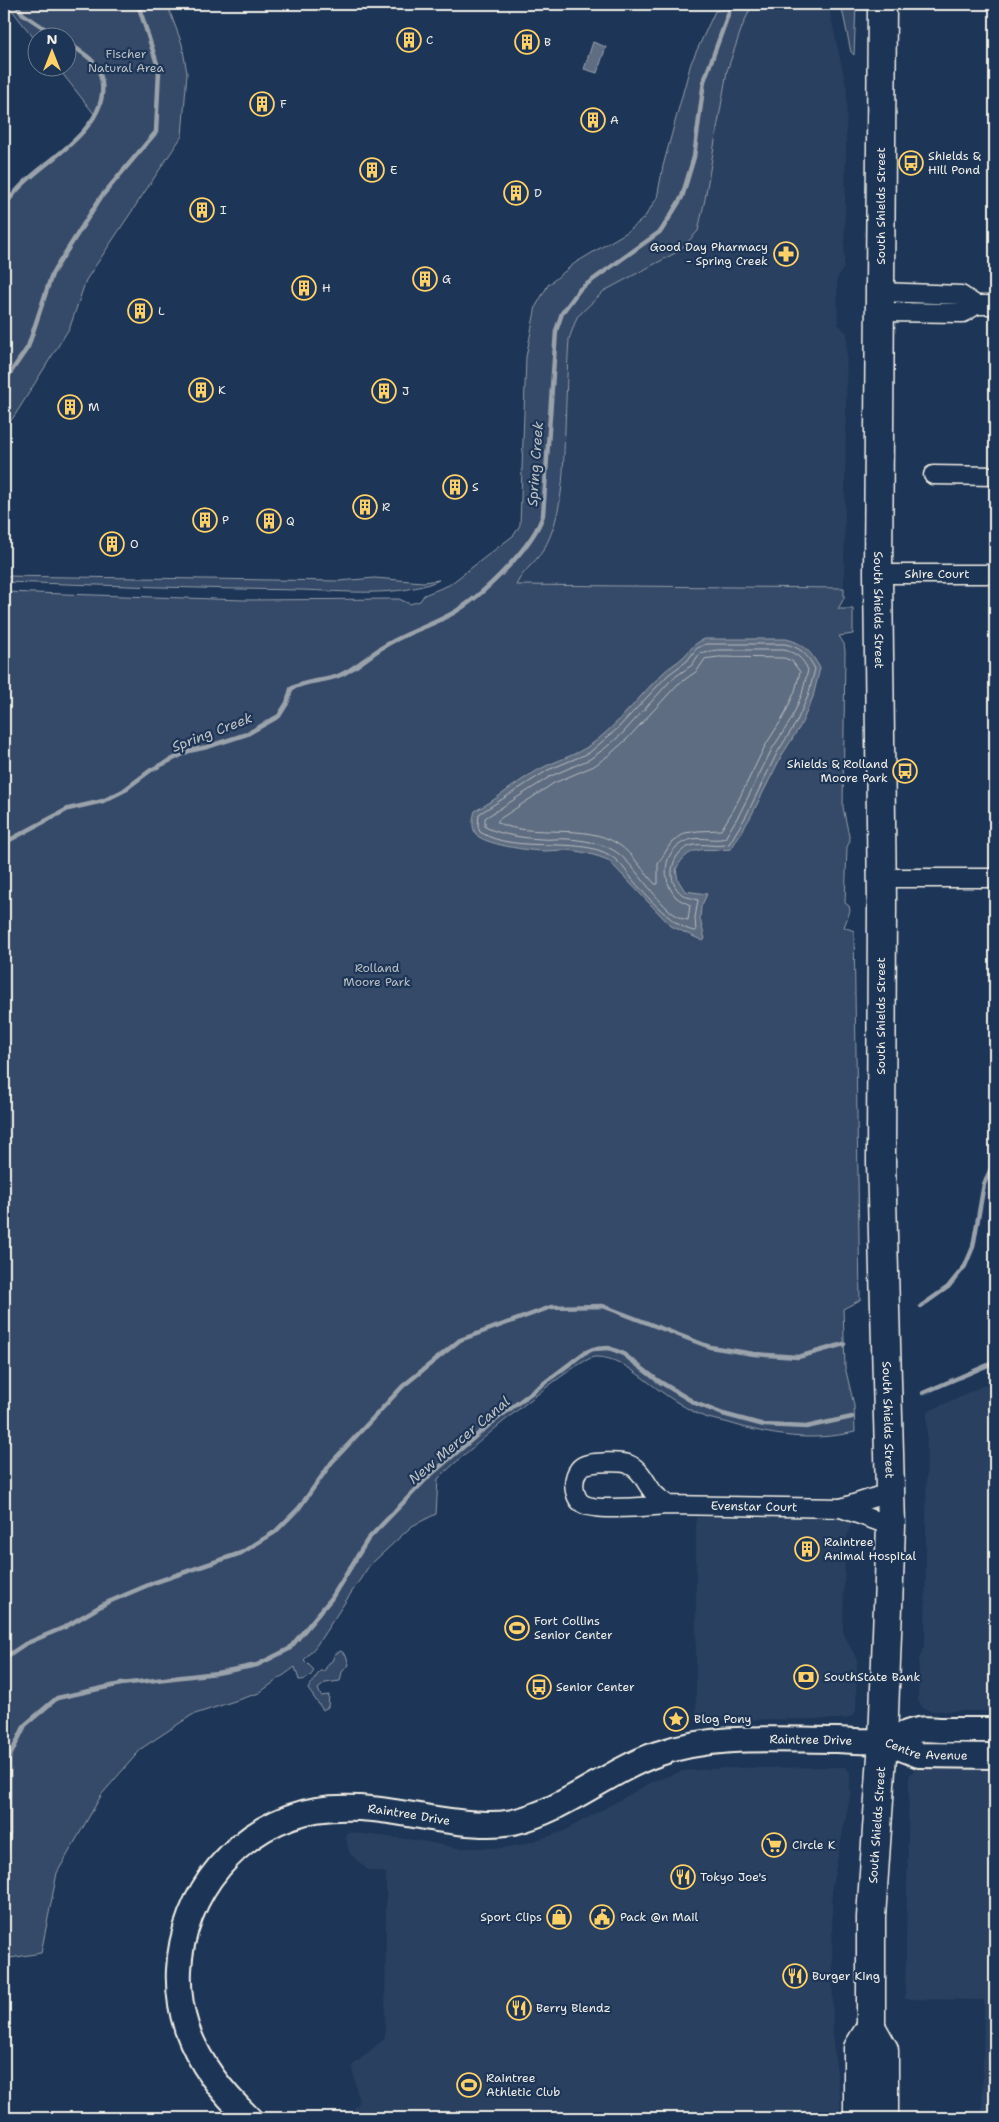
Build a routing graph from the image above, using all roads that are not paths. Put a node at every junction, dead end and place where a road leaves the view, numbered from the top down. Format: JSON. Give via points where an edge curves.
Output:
{"nodes":[{"id":1,"x":882,"y":4,"type":"edge"},
{"id":2,"x":880,"y":302,"type":"junction"},
{"id":3,"x":995,"y":305,"type":"edge"},
{"id":4,"x":933,"y":475,"type":"dead end"},
{"id":5,"x":995,"y":476,"type":"edge"},
{"id":6,"x":878,"y":574,"type":"junction"},
{"id":7,"x":995,"y":574,"type":"edge"},
{"id":8,"x":881,"y":878,"type":"junction"},
{"id":9,"x":995,"y":878,"type":"edge"},
{"id":10,"x":891,"y":1492,"type":"junction"},
{"id":11,"x":668,"y":1505,"type":"junction"},
{"id":12,"x":841,"y":1508,"type":"junction"},
{"id":13,"x":891,"y":1526,"type":"junction"},
{"id":14,"x":995,"y":1730,"type":"edge"},
{"id":15,"x":883,"y":1741,"type":"junction"},
{"id":16,"x":995,"y":1756,"type":"edge"},
{"id":17,"x":871,"y":2027,"type":"junction"},
{"id":18,"x":858,"y":2073,"type":"junction"},
{"id":19,"x":249,"y":2118,"type":"edge"},
{"id":20,"x":858,"y":2118,"type":"edge"},
{"id":21,"x":872,"y":2118,"type":"edge"},
{"id":22,"x":884,"y":2118,"type":"edge"}],
"edges":[{"from":1,"to":2,"type":"main road","name":"South Shields Street"},
{"from":2,"to":3,"type":"street","via":[[963,314],[976,305]]},
{"from":2,"to":6,"type":"main road","name":"South Shields Street"},
{"from":4,"to":5,"type":"street"},
{"from":6,"to":7,"type":"street","name":"Shire Court"},
{"from":6,"to":8,"type":"main road","name":"South Shields Street"},
{"from":8,"to":9,"type":"street"},
{"from":8,"to":10,"type":"main road","name":"South Shields Street","via":[[881,1162]]},
{"from":10,"to":12,"type":"street","name":"Evenstar Court"},
{"from":10,"to":13,"type":"main road","name":"South Shields Street"},
{"from":11,"to":11,"type":"street","name":"Evenstar Court","via":[[654,1494],[638,1470],[627,1464],[585,1465],[575,1477],[576,1495],[582,1504],[593,1507]]},
{"from":11,"to":12,"type":"street","name":"Evenstar Court"},
{"from":12,"to":13,"type":"street","name":"Evenstar Court"},
{"from":13,"to":15,"type":"main road","name":"South Shields Street"},
{"from":14,"to":15,"type":"street","name":"Centre Avenue","via":[[919,1730]]},
{"from":15,"to":16,"type":"street","name":"Centre Avenue","via":[[919,1755]]},
{"from":15,"to":17,"type":"main road","name":"South Shields Street","via":[[871,1916]]},
{"from":15,"to":19,"type":"street","name":"Raintree Drive","via":[[744,1740],[703,1743],[657,1754],[580,1795],[528,1818],[506,1823],[474,1823],[335,1807],[291,1816],[247,1839],[219,1867],[195,1905],[182,1942],[180,1986],[187,2027],[203,2064],[214,2081]]},
{"from":17,"to":18,"type":"main road","via":[[858,2048]]},
{"from":17,"to":22,"type":"main road","name":"South Shields Street","via":[[884,2050]]},
{"from":18,"to":20,"type":"main road"},
{"from":18,"to":21,"type":"main road","via":[[872,2098]]}]}
